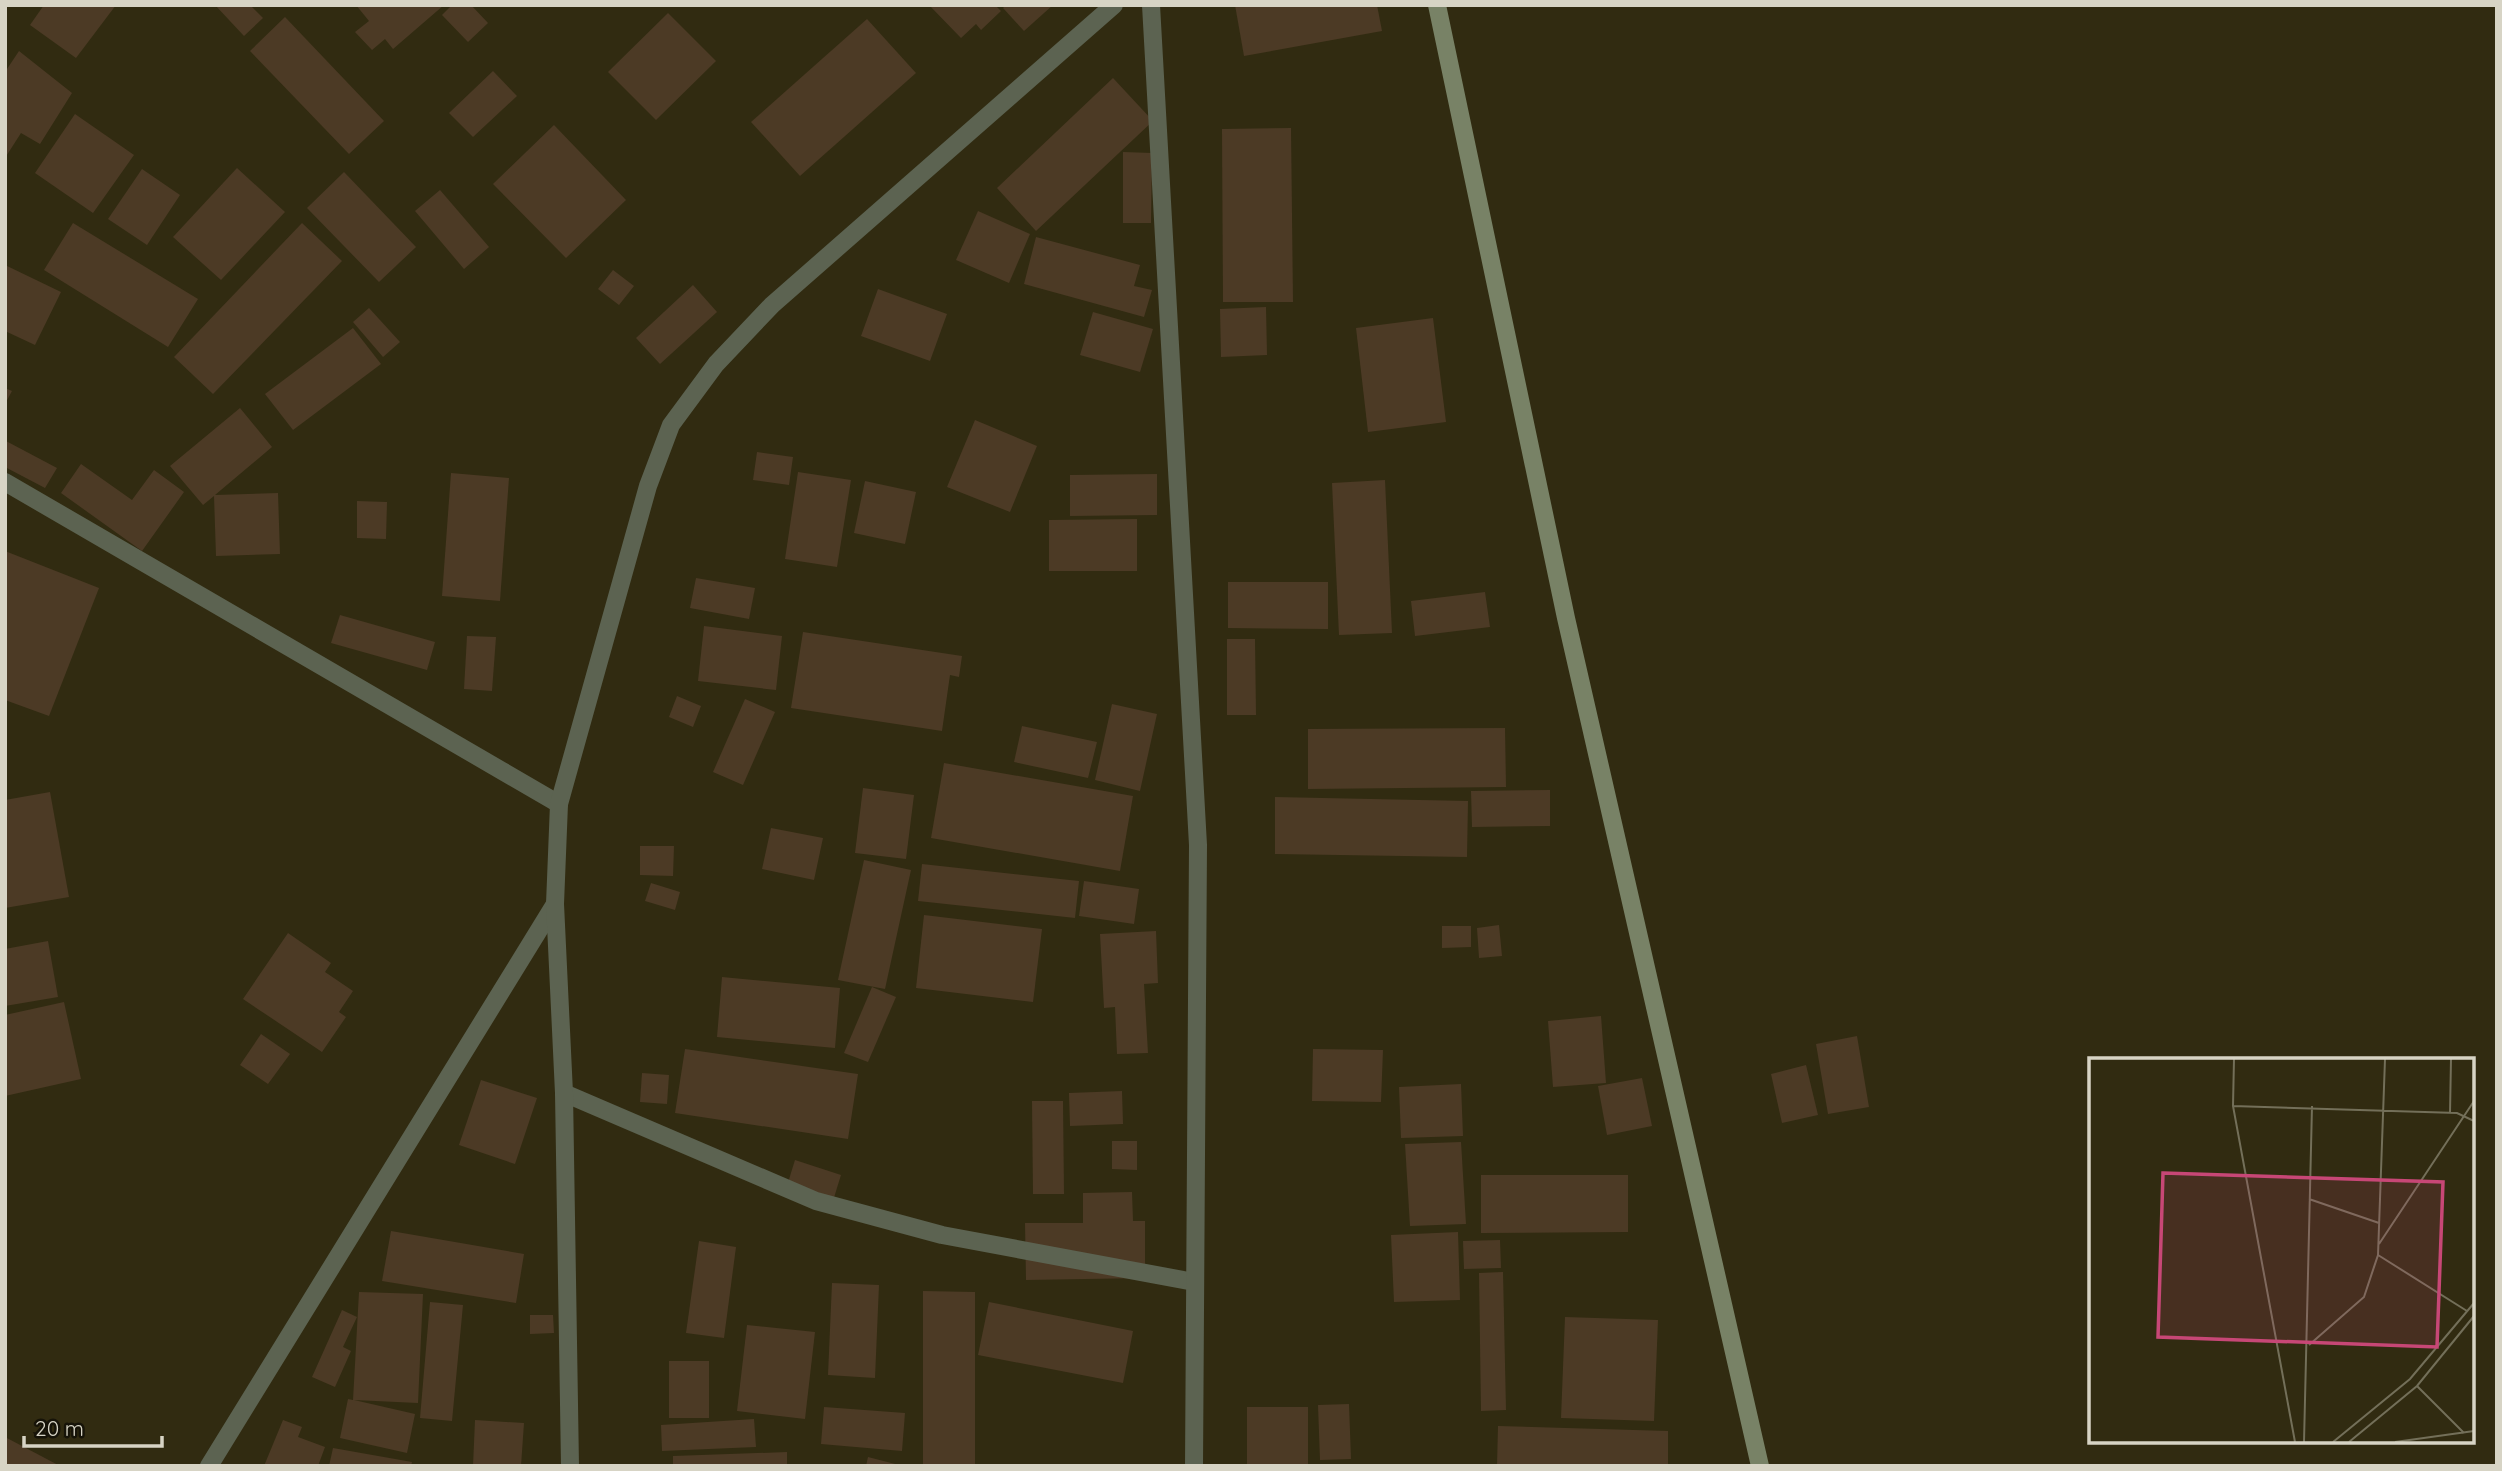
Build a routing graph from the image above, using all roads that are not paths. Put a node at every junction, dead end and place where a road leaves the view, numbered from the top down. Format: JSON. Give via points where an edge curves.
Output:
{"nodes":[{"id":1,"x":1114,"y":5,"type":"edge"},
{"id":2,"x":1151,"y":5,"type":"edge"},
{"id":3,"x":1437,"y":5,"type":"edge"},
{"id":4,"x":5,"y":482,"type":"edge"},
{"id":5,"x":559,"y":804,"type":"junction"},
{"id":6,"x":555,"y":904,"type":"junction"},
{"id":7,"x":564,"y":1093,"type":"junction"},
{"id":8,"x":1194,"y":1282,"type":"junction"},
{"id":9,"x":209,"y":1466,"type":"edge"},
{"id":10,"x":570,"y":1466,"type":"edge"},
{"id":11,"x":1194,"y":1466,"type":"edge"},
{"id":12,"x":1760,"y":1466,"type":"edge"}],
"edges":[{"from":1,"to":5,"type":"street","via":[[772,304],[716,364],[671,425],[648,486]]},
{"from":2,"to":8,"type":"street","via":[[1198,845]]},
{"from":3,"to":12,"type":"street","via":[[1566,618]]},
{"from":4,"to":5,"type":"street"},
{"from":5,"to":6,"type":"street"},
{"from":6,"to":7,"type":"street"},
{"from":6,"to":9,"type":"street"},
{"from":7,"to":8,"type":"street","via":[[816,1201],[942,1235]]},
{"from":7,"to":10,"type":"street"},
{"from":8,"to":11,"type":"street"}]}
